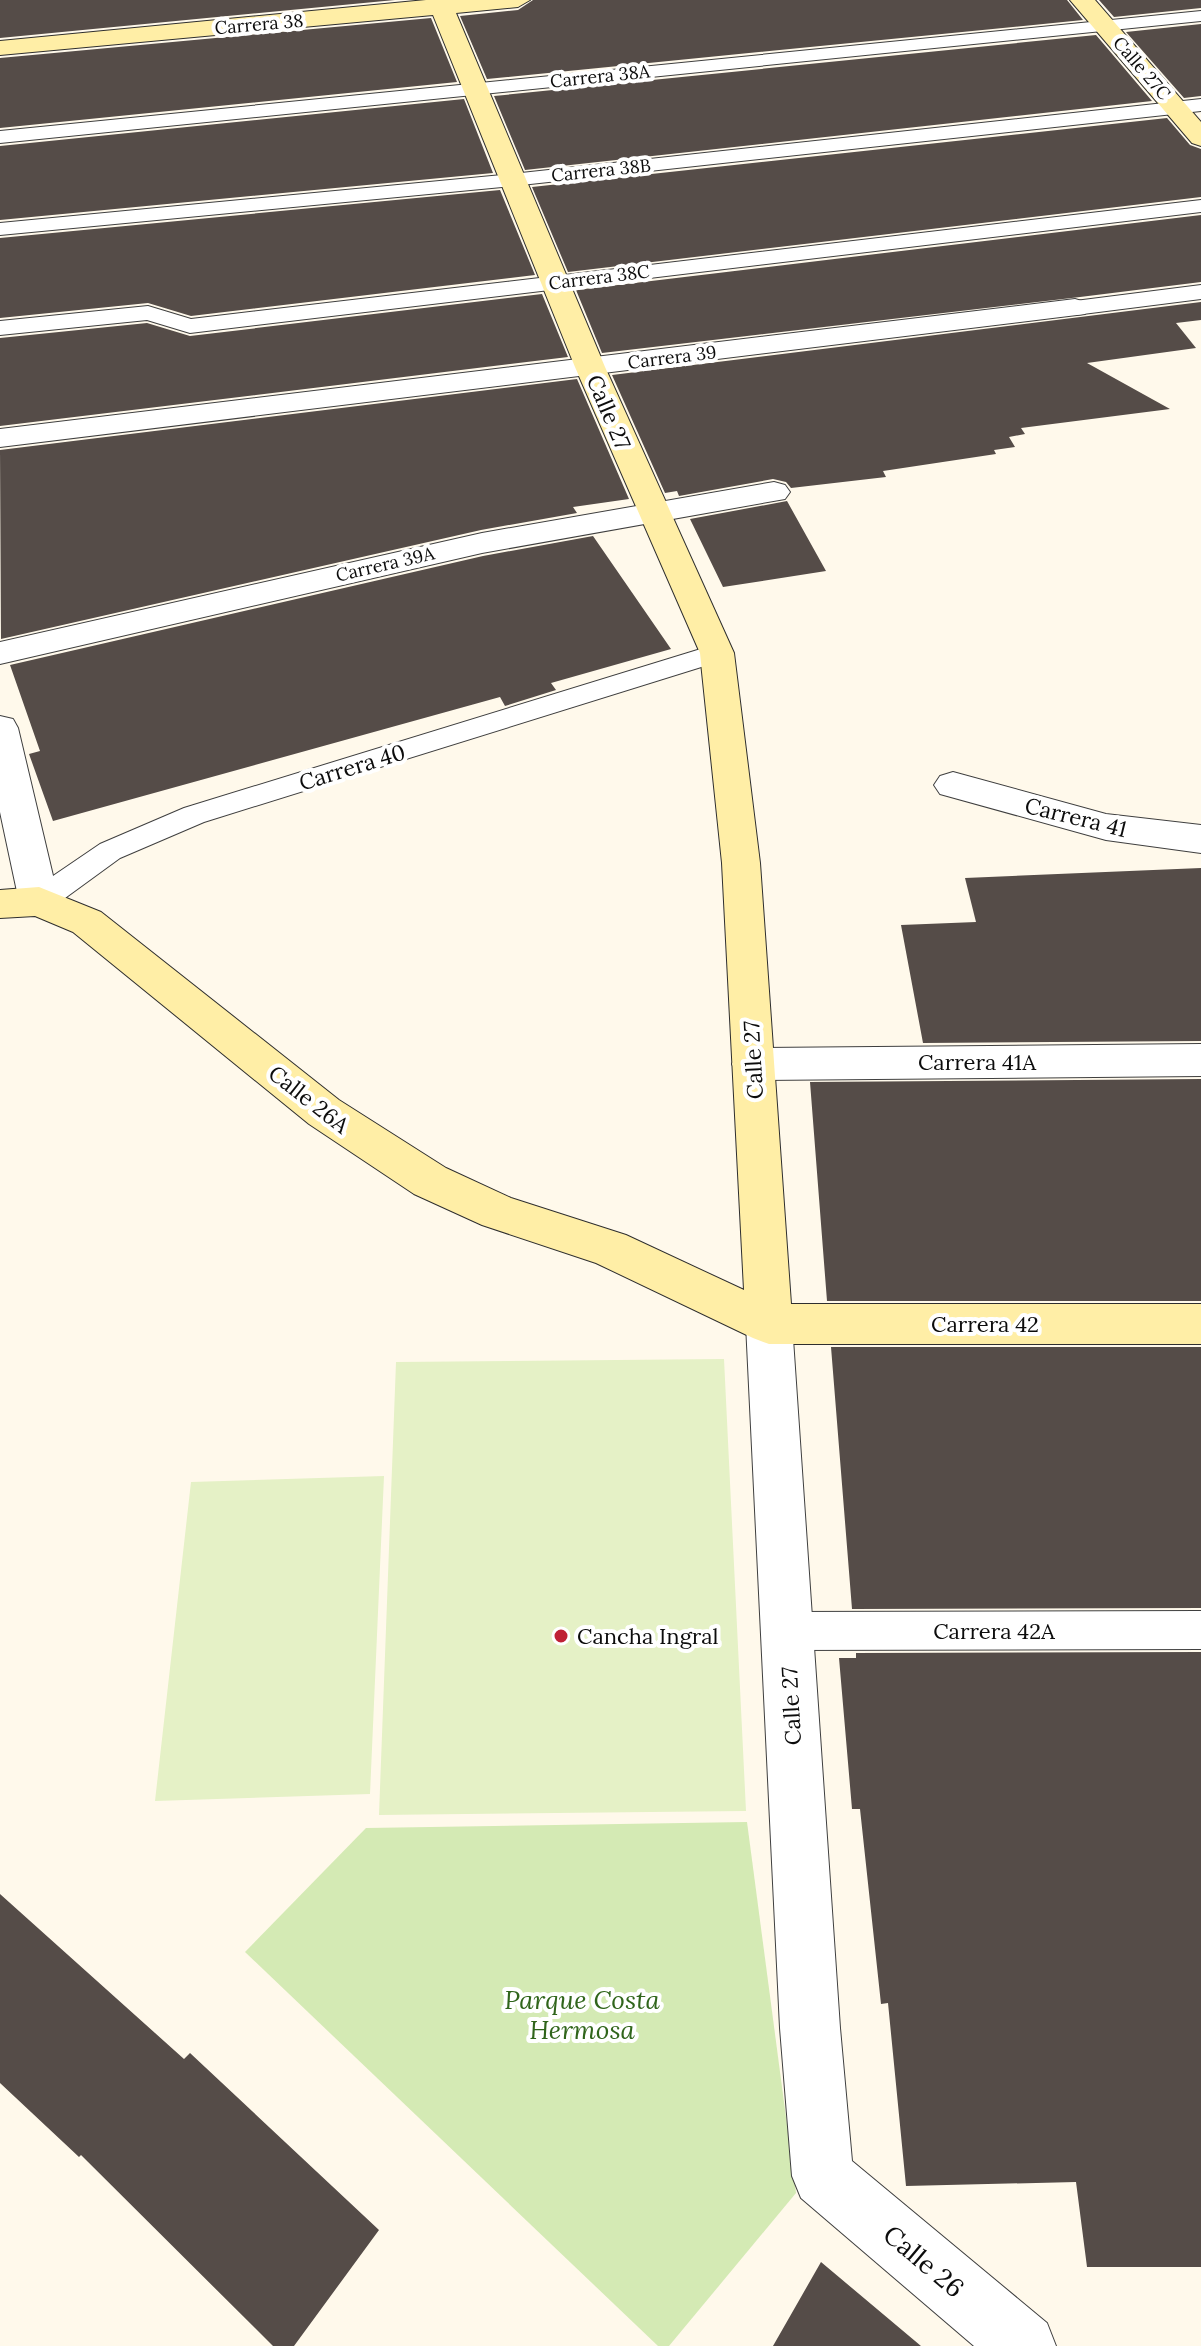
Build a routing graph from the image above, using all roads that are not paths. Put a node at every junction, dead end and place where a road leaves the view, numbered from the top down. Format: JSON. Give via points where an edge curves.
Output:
{"nodes":[{"id":1,"x":518,"y":0,"type":"edge"},
{"id":2,"x":1082,"y":0,"type":"edge"},
{"id":3,"x":440,"y":4,"type":"edge"},
{"id":4,"x":1201,"y":16,"type":"edge"},
{"id":5,"x":1105,"y":26,"type":"junction"},
{"id":6,"x":0,"y":48,"type":"edge"},
{"id":7,"x":478,"y":89,"type":"junction"},
{"id":8,"x":1201,"y":105,"type":"edge"},
{"id":9,"x":1176,"y":107,"type":"junction"},
{"id":10,"x":0,"y":137,"type":"edge"},
{"id":11,"x":1201,"y":138,"type":"edge"},
{"id":12,"x":512,"y":180,"type":"junction"},
{"id":13,"x":1201,"y":206,"type":"edge"},
{"id":14,"x":0,"y":229,"type":"edge"},
{"id":15,"x":555,"y":282,"type":"junction"},
{"id":16,"x":1201,"y":292,"type":"edge"},
{"id":17,"x":1075,"y":308,"type":"joint"},
{"id":18,"x":0,"y":328,"type":"edge"},
{"id":19,"x":590,"y":367,"type":"junction"},
{"id":20,"x":0,"y":438,"type":"edge"},
{"id":21,"x":774,"y":492,"type":"dead end"},
{"id":22,"x":651,"y":509,"type":"junction"},
{"id":23,"x":0,"y":653,"type":"edge"},
{"id":24,"x":717,"y":653,"type":"junction"},
{"id":25,"x":0,"y":728,"type":"edge"},
{"id":26,"x":953,"y":785,"type":"dead end"},
{"id":27,"x":1201,"y":839,"type":"edge"},
{"id":28,"x":19,"y":903,"type":"edge"},
{"id":29,"x":1201,"y":1060,"type":"edge"},
{"id":30,"x":753,"y":1064,"type":"junction"},
{"id":31,"x":769,"y":1324,"type":"junction"},
{"id":32,"x":1201,"y":1324,"type":"edge"},
{"id":33,"x":1201,"y":1630,"type":"edge"},
{"id":34,"x":786,"y":1631,"type":"junction"},
{"id":35,"x":823,"y":2176,"type":"joint"},
{"id":36,"x":1024,"y":2346,"type":"edge"}],
"edges":[{"from":1,"to":3,"type":"street","name":"Carrera 38"},
{"from":2,"to":5,"type":"street","name":"Calle 27C"},
{"from":3,"to":6,"type":"street","name":"Carrera 38"},
{"from":3,"to":7,"type":"street","name":"Calle 27"},
{"from":4,"to":5,"type":"lane","name":"Carrera 38A"},
{"from":5,"to":7,"type":"lane","name":"Carrera 38A"},
{"from":5,"to":9,"type":"street","name":"Calle 27C"},
{"from":7,"to":10,"type":"lane","name":"Carrera 38A"},
{"from":7,"to":12,"type":"street","name":"Calle 27"},
{"from":8,"to":9,"type":"lane","name":"Carrera 38B"},
{"from":9,"to":11,"type":"street","name":"Calle 27C"},
{"from":9,"to":12,"type":"lane","name":"Carrera 38B"},
{"from":12,"to":14,"type":"lane","name":"Carrera 38B"},
{"from":12,"to":15,"type":"street","name":"Calle 27"},
{"from":13,"to":15,"type":"lane","name":"Carrera 38C"},
{"from":15,"to":18,"type":"lane","name":"Carrera 38C","via":[[190,326],[148,313]]},
{"from":15,"to":19,"type":"street","name":"Calle 27"},
{"from":16,"to":17,"type":"lane","name":"Carrera 39"},
{"from":17,"to":19,"type":"street","name":"Carrera 39"},
{"from":19,"to":20,"type":"street","name":"Carrera 39"},
{"from":19,"to":22,"type":"street","name":"Calle 27"},
{"from":21,"to":22,"type":"street","name":"Carrera 39A"},
{"from":22,"to":23,"type":"street","name":"Carrera 39A","via":[[482,542]]},
{"from":22,"to":24,"type":"street","name":"Calle 27"},
{"from":24,"to":28,"type":"lane","name":"Carrera 40","via":[[194,815],[110,851]]},
{"from":24,"to":30,"type":"street","name":"Calle 27","via":[[741,863]]},
{"from":25,"to":28,"type":"street"},
{"from":26,"to":27,"type":"street","name":"Carrera 41","via":[[1106,827]]},
{"from":28,"to":31,"type":"street","name":"Calle 26A","via":[[87,922],[324,1112],[430,1181],[498,1212],[610,1249]]},
{"from":29,"to":30,"type":"street","name":"Carrera 41A"},
{"from":30,"to":31,"type":"street","name":"Calle 27"},
{"from":31,"to":32,"type":"street","name":"Carrera 42"},
{"from":31,"to":34,"type":"street","name":"Calle 27"},
{"from":33,"to":34,"type":"lane","name":"Carrera 42A"},
{"from":34,"to":35,"type":"street","name":"Calle 27"},
{"from":35,"to":36,"type":"street","name":"Calle 26"}]}
